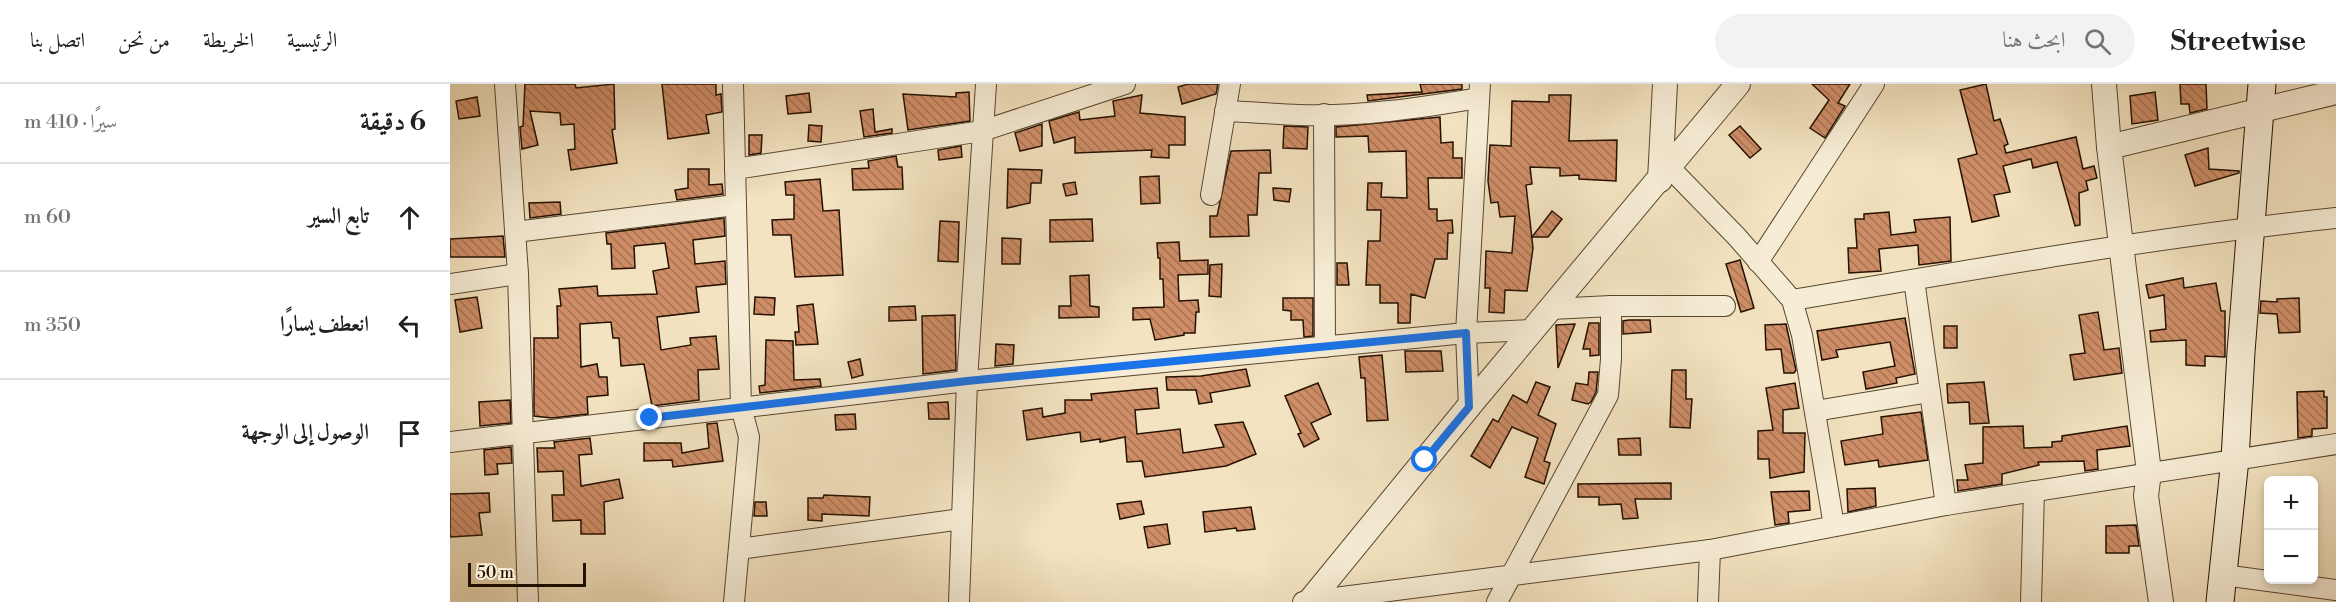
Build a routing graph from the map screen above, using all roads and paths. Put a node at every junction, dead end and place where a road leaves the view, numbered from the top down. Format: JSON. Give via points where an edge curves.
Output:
{"nodes":[{"id":1,"x":504,"y":84,"type":"edge"},
{"id":2,"x":733,"y":84,"type":"edge"},
{"id":3,"x":986,"y":84,"type":"edge"},
{"id":4,"x":1125,"y":84,"type":"edge"},
{"id":5,"x":1230,"y":84,"type":"edge"},
{"id":6,"x":1665,"y":84,"type":"edge"},
{"id":7,"x":1738,"y":84,"type":"edge"},
{"id":8,"x":1874,"y":84,"type":"edge"},
{"id":9,"x":2104,"y":84,"type":"edge"},
{"id":10,"x":1479,"y":91,"type":"edge"},
{"id":11,"x":2336,"y":92,"type":"edge"},
{"id":12,"x":2261,"y":97,"type":"edge"},
{"id":13,"x":1225,"y":111,"type":"junction"},
{"id":14,"x":1324,"y":114,"type":"junction"},
{"id":15,"x":982,"y":131,"type":"junction"},
{"id":16,"x":2109,"y":147,"type":"junction"},
{"id":17,"x":735,"y":169,"type":"junction"},
{"id":18,"x":1665,"y":174,"type":"junction"},
{"id":19,"x":1210,"y":195,"type":"dead end"},
{"id":20,"x":735,"y":205,"type":"junction"},
{"id":21,"x":2336,"y":218,"type":"edge"},
{"id":22,"x":2251,"y":227,"type":"junction"},
{"id":23,"x":515,"y":232,"type":"junction"},
{"id":24,"x":2121,"y":246,"type":"junction"},
{"id":25,"x":1758,"y":262,"type":"junction"},
{"id":26,"x":518,"y":274,"type":"junction"},
{"id":27,"x":1914,"y":280,"type":"junction"},
{"id":28,"x":450,"y":284,"type":"edge"},
{"id":29,"x":1791,"y":300,"type":"junction"},
{"id":30,"x":1611,"y":306,"type":"junction"},
{"id":31,"x":1725,"y":306,"type":"dead end"},
{"id":32,"x":1551,"y":309,"type":"junction"},
{"id":33,"x":1533,"y":330,"type":"junction"},
{"id":34,"x":1466,"y":333,"type":"junction"},
{"id":35,"x":1325,"y":346,"type":"junction"},
{"id":36,"x":967,"y":381,"type":"junction"},
{"id":37,"x":1930,"y":392,"type":"junction"},
{"id":38,"x":741,"y":407,"type":"junction"},
{"id":39,"x":1469,"y":407,"type":"junction"},
{"id":40,"x":1815,"y":411,"type":"junction"},
{"id":41,"x":523,"y":435,"type":"junction"},
{"id":42,"x":450,"y":442,"type":"edge"},
{"id":43,"x":2336,"y":444,"type":"edge"},
{"id":44,"x":2235,"y":459,"type":"junction"},
{"id":45,"x":2149,"y":472,"type":"junction"},
{"id":46,"x":2034,"y":491,"type":"junction"},
{"id":47,"x":1946,"y":505,"type":"junction"},
{"id":48,"x":962,"y":519,"type":"junction"},
{"id":49,"x":1834,"y":526,"type":"junction"},
{"id":50,"x":739,"y":549,"type":"junction"},
{"id":51,"x":1710,"y":550,"type":"junction"},
{"id":52,"x":2223,"y":575,"type":"junction"},
{"id":53,"x":1511,"y":576,"type":"junction"},
{"id":54,"x":2336,"y":590,"type":"edge"},
{"id":55,"x":528,"y":602,"type":"edge"},
{"id":56,"x":734,"y":602,"type":"edge"},
{"id":57,"x":958,"y":602,"type":"edge"},
{"id":58,"x":1308,"y":602,"type":"edge"},
{"id":59,"x":1497,"y":602,"type":"edge"},
{"id":60,"x":1708,"y":602,"type":"edge"},
{"id":61,"x":2031,"y":602,"type":"edge"},
{"id":62,"x":2160,"y":602,"type":"edge"},
{"id":63,"x":2220,"y":602,"type":"edge"}],
"edges":[{"from":1,"to":23,"type":"street"},
{"from":2,"to":17,"type":"street"},
{"from":3,"to":15,"type":"street"},
{"from":4,"to":15,"type":"street"},
{"from":5,"to":13,"type":"street"},
{"from":6,"to":18,"type":"street"},
{"from":7,"to":18,"type":"street"},
{"from":8,"to":25,"type":"street"},
{"from":9,"to":16,"type":"street"},
{"from":10,"to":14,"type":"street","via":[[1429,106]]},
{"from":10,"to":34,"type":"street"},
{"from":11,"to":12,"type":"street"},
{"from":12,"to":16,"type":"street"},
{"from":12,"to":22,"type":"main road"},
{"from":13,"to":14,"type":"street"},
{"from":13,"to":19,"type":"street"},
{"from":14,"to":35,"type":"street"},
{"from":15,"to":17,"type":"street"},
{"from":15,"to":36,"type":"street"},
{"from":16,"to":24,"type":"street"},
{"from":17,"to":20,"type":"street"},
{"from":18,"to":25,"type":"street"},
{"from":18,"to":32,"type":"street"},
{"from":20,"to":23,"type":"street"},
{"from":20,"to":38,"type":"street"},
{"from":21,"to":22,"type":"street"},
{"from":22,"to":24,"type":"street"},
{"from":22,"to":44,"type":"main road"},
{"from":23,"to":26,"type":"street"},
{"from":24,"to":27,"type":"street"},
{"from":24,"to":45,"type":"street"},
{"from":25,"to":29,"type":"street"},
{"from":26,"to":28,"type":"street"},
{"from":26,"to":41,"type":"street"},
{"from":27,"to":29,"type":"street"},
{"from":27,"to":37,"type":"street"},
{"from":29,"to":40,"type":"street","via":[[1802,335]]},
{"from":30,"to":31,"type":"street"},
{"from":30,"to":32,"type":"street"},
{"from":30,"to":53,"type":"street","via":[[1608,395]]},
{"from":32,"to":33,"type":"street"},
{"from":33,"to":34,"type":"street"},
{"from":33,"to":39,"type":"street"},
{"from":34,"to":35,"type":"street"},
{"from":34,"to":39,"type":"street"},
{"from":35,"to":36,"type":"street"},
{"from":36,"to":38,"type":"street"},
{"from":36,"to":48,"type":"street"},
{"from":37,"to":40,"type":"street"},
{"from":37,"to":47,"type":"street"},
{"from":38,"to":41,"type":"street"},
{"from":38,"to":50,"type":"street","via":[[749,437]]},
{"from":39,"to":58,"type":"street"},
{"from":40,"to":49,"type":"street"},
{"from":41,"to":42,"type":"street"},
{"from":41,"to":55,"type":"street"},
{"from":43,"to":44,"type":"street"},
{"from":44,"to":45,"type":"street"},
{"from":44,"to":52,"type":"main road"},
{"from":45,"to":46,"type":"street"},
{"from":45,"to":62,"type":"street","via":[[2146,495]]},
{"from":46,"to":47,"type":"street"},
{"from":46,"to":61,"type":"street"},
{"from":47,"to":49,"type":"street"},
{"from":48,"to":50,"type":"street"},
{"from":48,"to":57,"type":"street"},
{"from":49,"to":51,"type":"street"},
{"from":50,"to":56,"type":"street"},
{"from":51,"to":53,"type":"street"},
{"from":51,"to":60,"type":"street"},
{"from":52,"to":54,"type":"street"},
{"from":52,"to":63,"type":"main road"},
{"from":53,"to":58,"type":"street"},
{"from":53,"to":59,"type":"street"}]}
